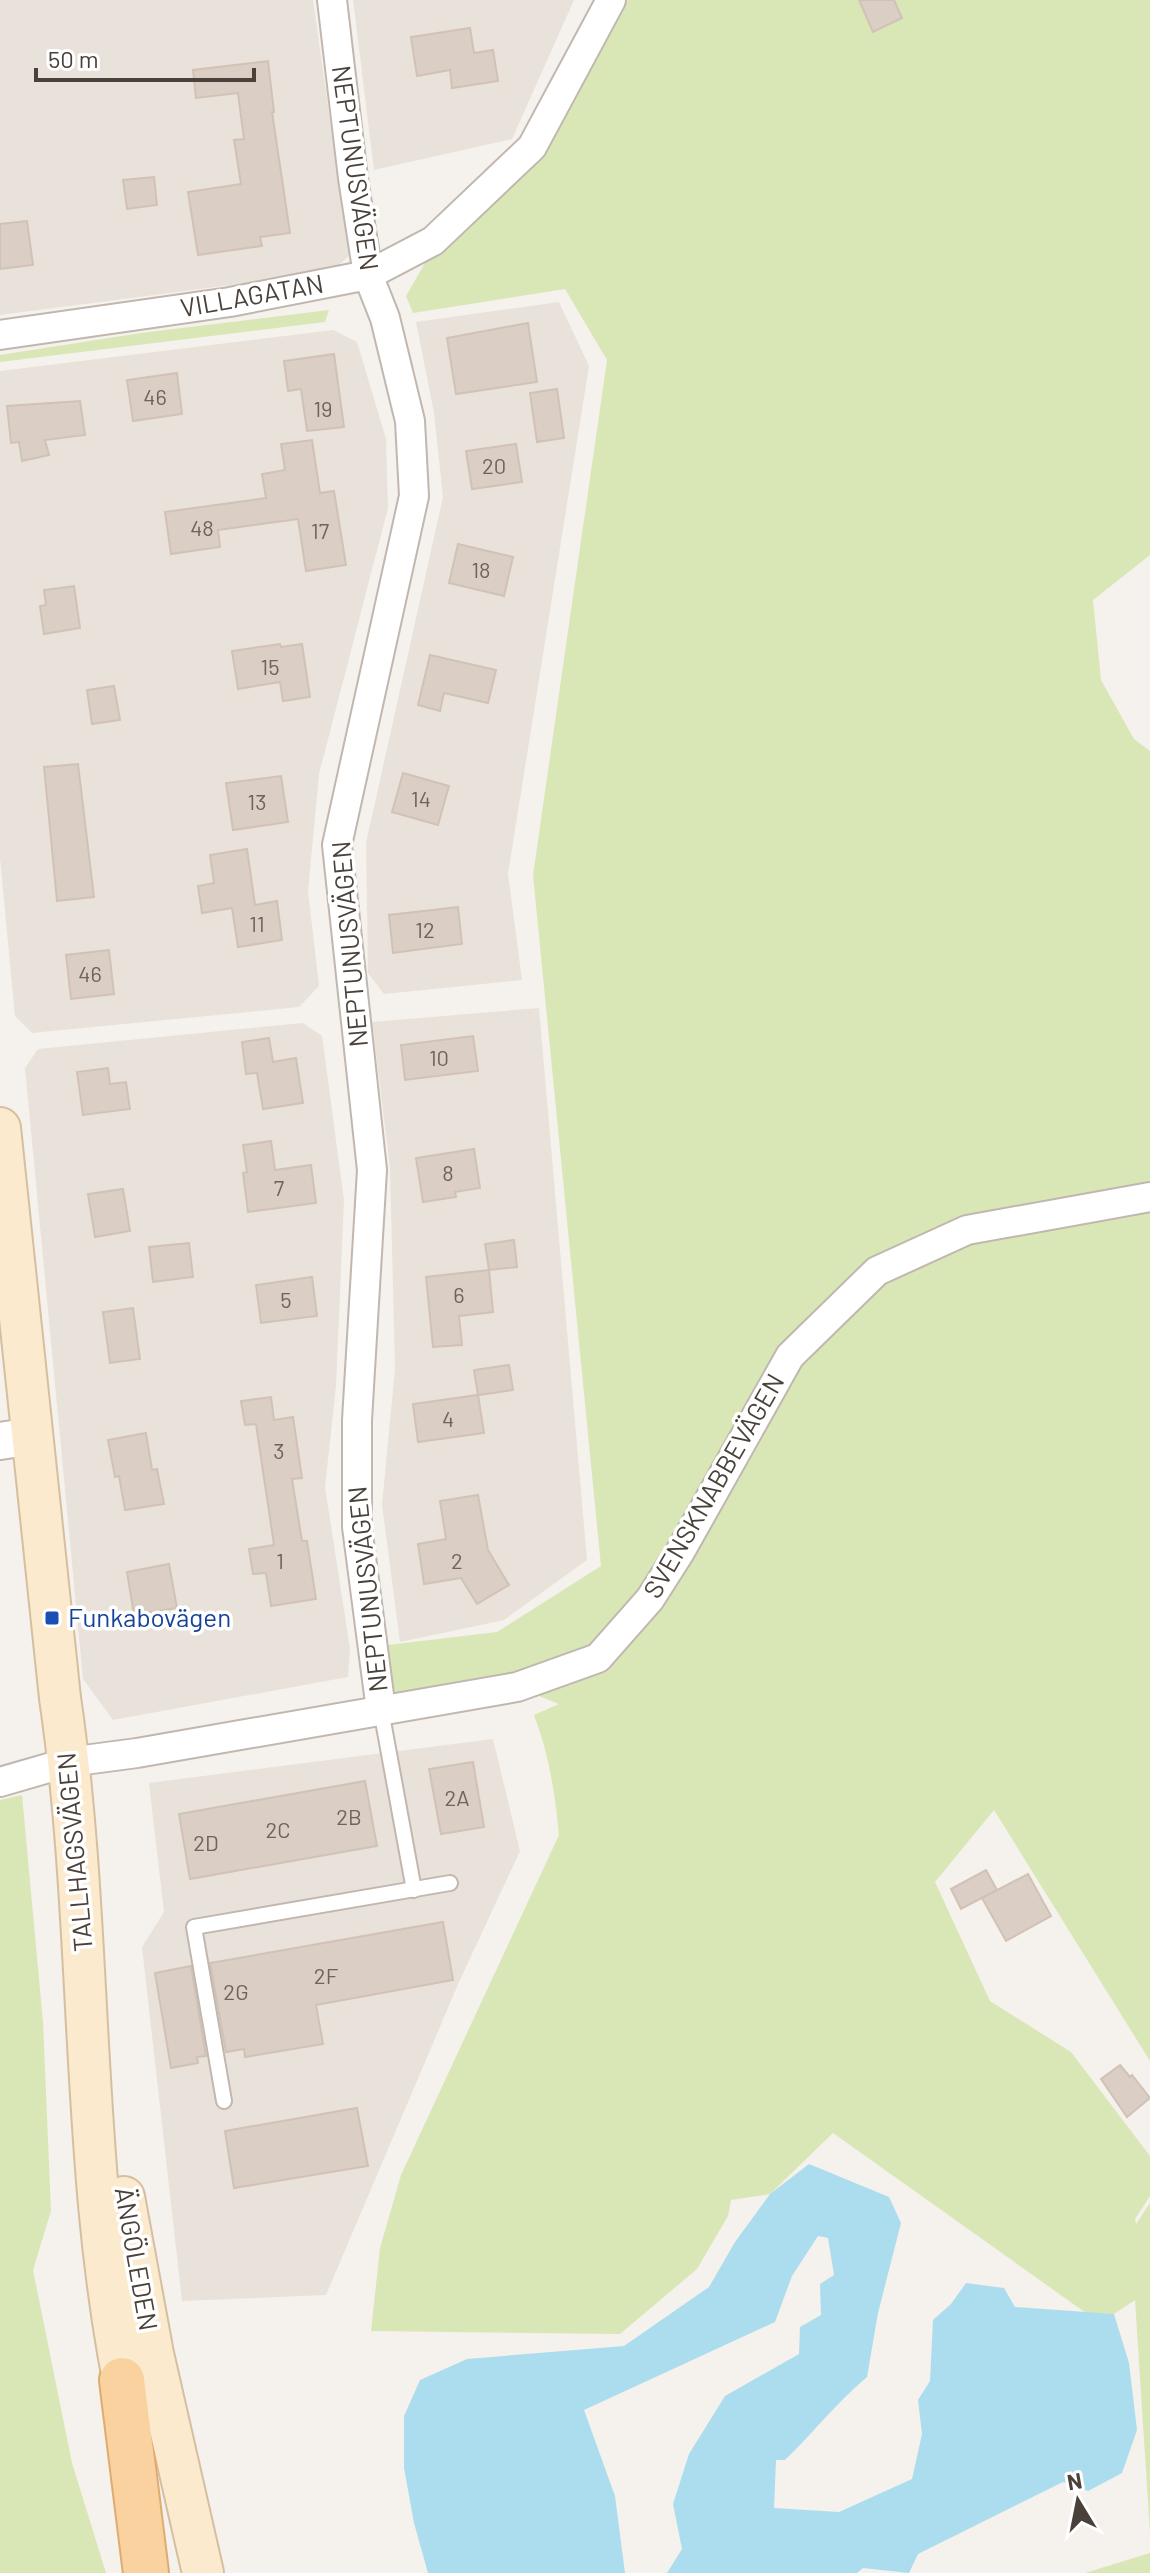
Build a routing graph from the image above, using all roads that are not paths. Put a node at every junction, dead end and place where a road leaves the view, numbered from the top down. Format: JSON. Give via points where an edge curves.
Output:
{"nodes":[{"id":1,"x":332,"y":0,"type":"edge"},
{"id":2,"x":611,"y":0,"type":"edge"},
{"id":3,"x":368,"y":275,"type":"junction"},
{"id":4,"x":0,"y":335,"type":"edge"},
{"id":5,"x":0,"y":1128,"type":"edge"},
{"id":6,"x":1150,"y":1197,"type":"edge"},
{"id":7,"x":16,"y":1438,"type":"edge"},
{"id":8,"x":381,"y":1710,"type":"junction"},
{"id":9,"x":69,"y":1762,"type":"junction"},
{"id":10,"x":0,"y":1782,"type":"edge"},
{"id":11,"x":450,"y":1883,"type":"dead end"},
{"id":12,"x":414,"y":1890,"type":"junction"},
{"id":13,"x":83,"y":1942,"type":"junction"},
{"id":14,"x":224,"y":2101,"type":"dead end"},
{"id":15,"x":122,"y":2380,"type":"junction"},
{"id":16,"x":146,"y":2573,"type":"edge"},
{"id":17,"x":165,"y":2573,"type":"edge"},
{"id":18,"x":203,"y":2573,"type":"edge"}],
"edges":[{"from":1,"to":3,"type":"street","name":"NEPTUNUSVÄGEN"},
{"from":2,"to":3,"type":"street","name":"VILLAGATAN","via":[[532,147],[433,241]]},
{"from":3,"to":4,"type":"street","name":"VILLAGATAN","via":[[230,302]]},
{"from":3,"to":8,"type":"street","name":"NEPTUNUSVÄGEN","via":[[385,318],[410,421],[414,496],[337,845],[372,1170],[357,1420],[357,1527]]},
{"from":5,"to":7,"type":"main road","name":"TALLHAGSVÄGEN"},
{"from":6,"to":8,"type":"street","name":"SVENSKNABBEVÄGEN","via":[[967,1230],[877,1271],[790,1356],[650,1599],[598,1658],[517,1687]]},
{"from":7,"to":9,"type":"main road","name":"TALLHAGSVÄGEN"},
{"from":8,"to":9,"type":"street","name":"SVENSKNABBEVÄGEN"},
{"from":8,"to":12,"type":"lane"},
{"from":9,"to":10,"type":"street","name":"SVENSKNABBEVÄGEN"},
{"from":9,"to":13,"type":"main road","name":"TALLHAGSVÄGEN"},
{"from":11,"to":12,"type":"lane"},
{"from":12,"to":14,"type":"lane","via":[[194,1927]]},
{"from":13,"to":15,"type":"main road","name":"TALLHAGSVÄGEN","via":[[90,2096]]},
{"from":13,"to":18,"type":"main road","name":"ÄNGÖLEDEN","via":[[132,2248]]},
{"from":15,"to":16,"type":"main road"},
{"from":15,"to":17,"type":"main road","name":"TALLHAGSVÄGEN"}]}
